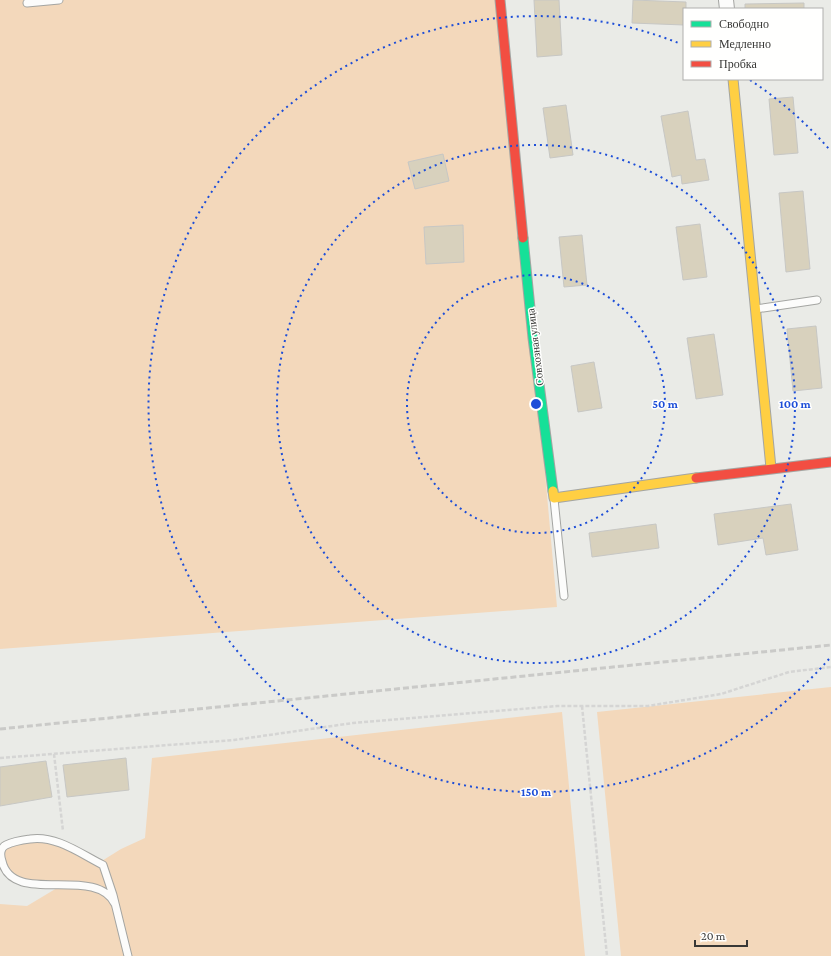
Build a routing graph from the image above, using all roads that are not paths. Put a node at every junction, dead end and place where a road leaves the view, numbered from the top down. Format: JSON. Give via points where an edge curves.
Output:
{"nodes":[{"id":1,"x":59,"y":0,"type":"edge"},
{"id":2,"x":500,"y":0,"type":"edge"},
{"id":3,"x":26,"y":3,"type":"dead end"},
{"id":4,"x":733,"y":80,"type":"edge"},
{"id":5,"x":817,"y":300,"type":"dead end"},
{"id":6,"x":756,"y":309,"type":"junction"},
{"id":7,"x":831,"y":462,"type":"edge"},
{"id":8,"x":772,"y":468,"type":"junction"},
{"id":9,"x":554,"y":498,"type":"junction"},
{"id":10,"x":564,"y":596,"type":"dead end"},
{"id":11,"x":115,"y":904,"type":"junction"},
{"id":12,"x":128,"y":956,"type":"edge"}],
"edges":[{"from":1,"to":3,"type":"lane"},
{"from":2,"to":9,"type":"street","name":"Совхозная улица","via":[[533,338]]},
{"from":4,"to":6,"type":"street"},
{"from":5,"to":6,"type":"lane"},
{"from":6,"to":8,"type":"street"},
{"from":7,"to":8,"type":"street"},
{"from":8,"to":9,"type":"street"},
{"from":9,"to":10,"type":"lane"},
{"from":11,"to":11,"type":"lane","via":[[109,894],[90,887],[18,881],[7,873],[2,863],[1,851],[4,846],[17,841],[52,839],[104,865]]},
{"from":11,"to":12,"type":"lane"}]}
